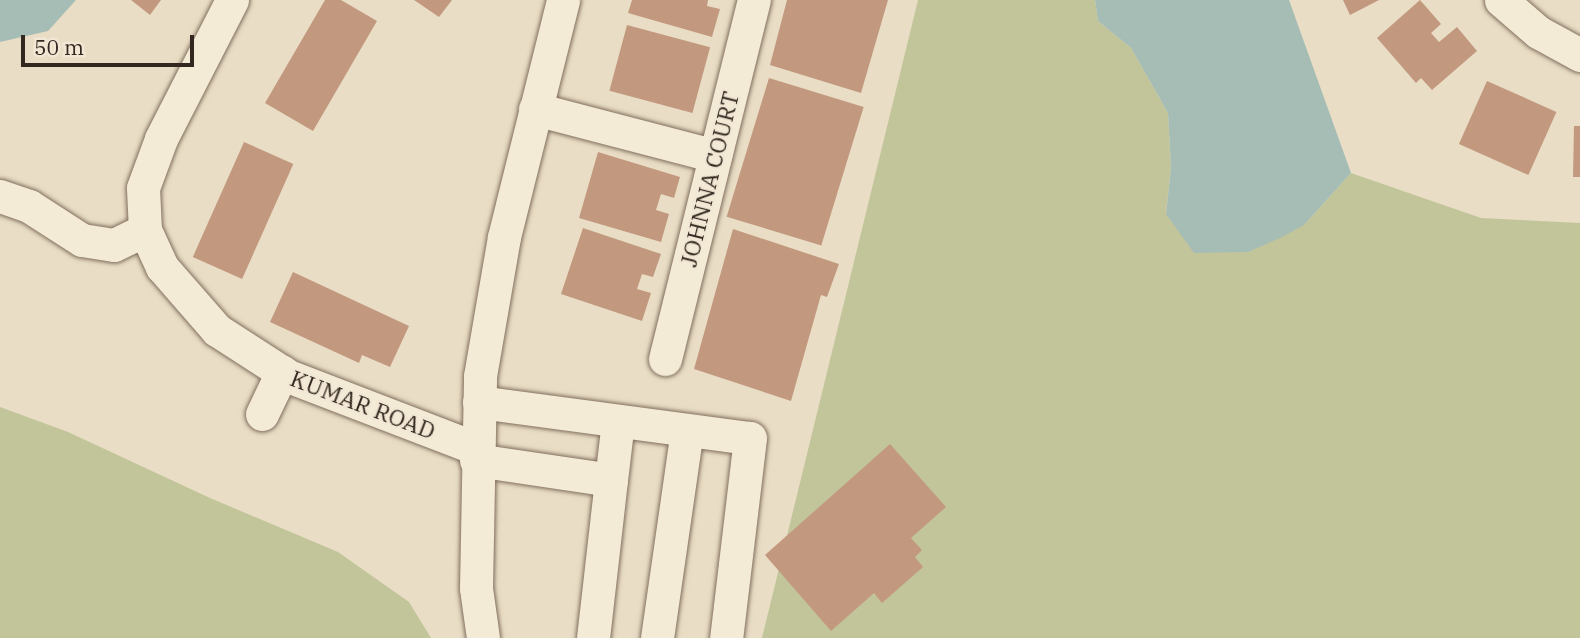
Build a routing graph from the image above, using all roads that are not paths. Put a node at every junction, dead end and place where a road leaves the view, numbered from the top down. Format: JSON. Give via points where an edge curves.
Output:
{"nodes":[{"id":1,"x":232,"y":0,"type":"edge"},
{"id":2,"x":563,"y":0,"type":"edge"},
{"id":3,"x":754,"y":0,"type":"edge"},
{"id":4,"x":1500,"y":0,"type":"edge"},
{"id":5,"x":1580,"y":55,"type":"edge"},
{"id":6,"x":535,"y":108,"type":"junction"},
{"id":7,"x":715,"y":156,"type":"junction"},
{"id":8,"x":0,"y":196,"type":"edge"},
{"id":9,"x":145,"y":230,"type":"junction"},
{"id":10,"x":665,"y":359,"type":"dead end"},
{"id":11,"x":282,"y":372,"type":"junction"},
{"id":12,"x":479,"y":402,"type":"junction"},
{"id":13,"x":262,"y":414,"type":"dead end"},
{"id":14,"x":618,"y":421,"type":"junction"},
{"id":15,"x":687,"y":430,"type":"junction"},
{"id":16,"x":476,"y":454,"type":"junction"},
{"id":17,"x":611,"y":480,"type":"junction"},
{"id":18,"x":483,"y":638,"type":"edge"},
{"id":19,"x":593,"y":638,"type":"edge"},
{"id":20,"x":657,"y":638,"type":"edge"},
{"id":21,"x":726,"y":638,"type":"edge"}],
"edges":[{"from":1,"to":9,"type":"street","name":"KUMAR ROAD","via":[[161,139],[142,188]]},
{"from":2,"to":6,"type":"street"},
{"from":3,"to":7,"type":"street","name":"JOHNNA COURT"},
{"from":4,"to":5,"type":"street","via":[[1538,32]]},
{"from":6,"to":7,"type":"street"},
{"from":6,"to":12,"type":"street","via":[[504,237]]},
{"from":7,"to":10,"type":"street","name":"JOHNNA COURT"},
{"from":8,"to":9,"type":"street","via":[[29,206],[82,240],[114,245]]},
{"from":9,"to":11,"type":"street","name":"KUMAR ROAD","via":[[162,267],[217,330]]},
{"from":11,"to":13,"type":"street"},
{"from":11,"to":16,"type":"street","name":"KUMAR ROAD"},
{"from":12,"to":14,"type":"street"},
{"from":12,"to":16,"type":"street"},
{"from":14,"to":15,"type":"street"},
{"from":14,"to":17,"type":"street"},
{"from":15,"to":20,"type":"street"},
{"from":15,"to":21,"type":"street","via":[[750,438]]},
{"from":16,"to":17,"type":"street","name":"KUMAR ROAD"},
{"from":16,"to":18,"type":"street","via":[[476,588]]},
{"from":17,"to":19,"type":"street"}]}
